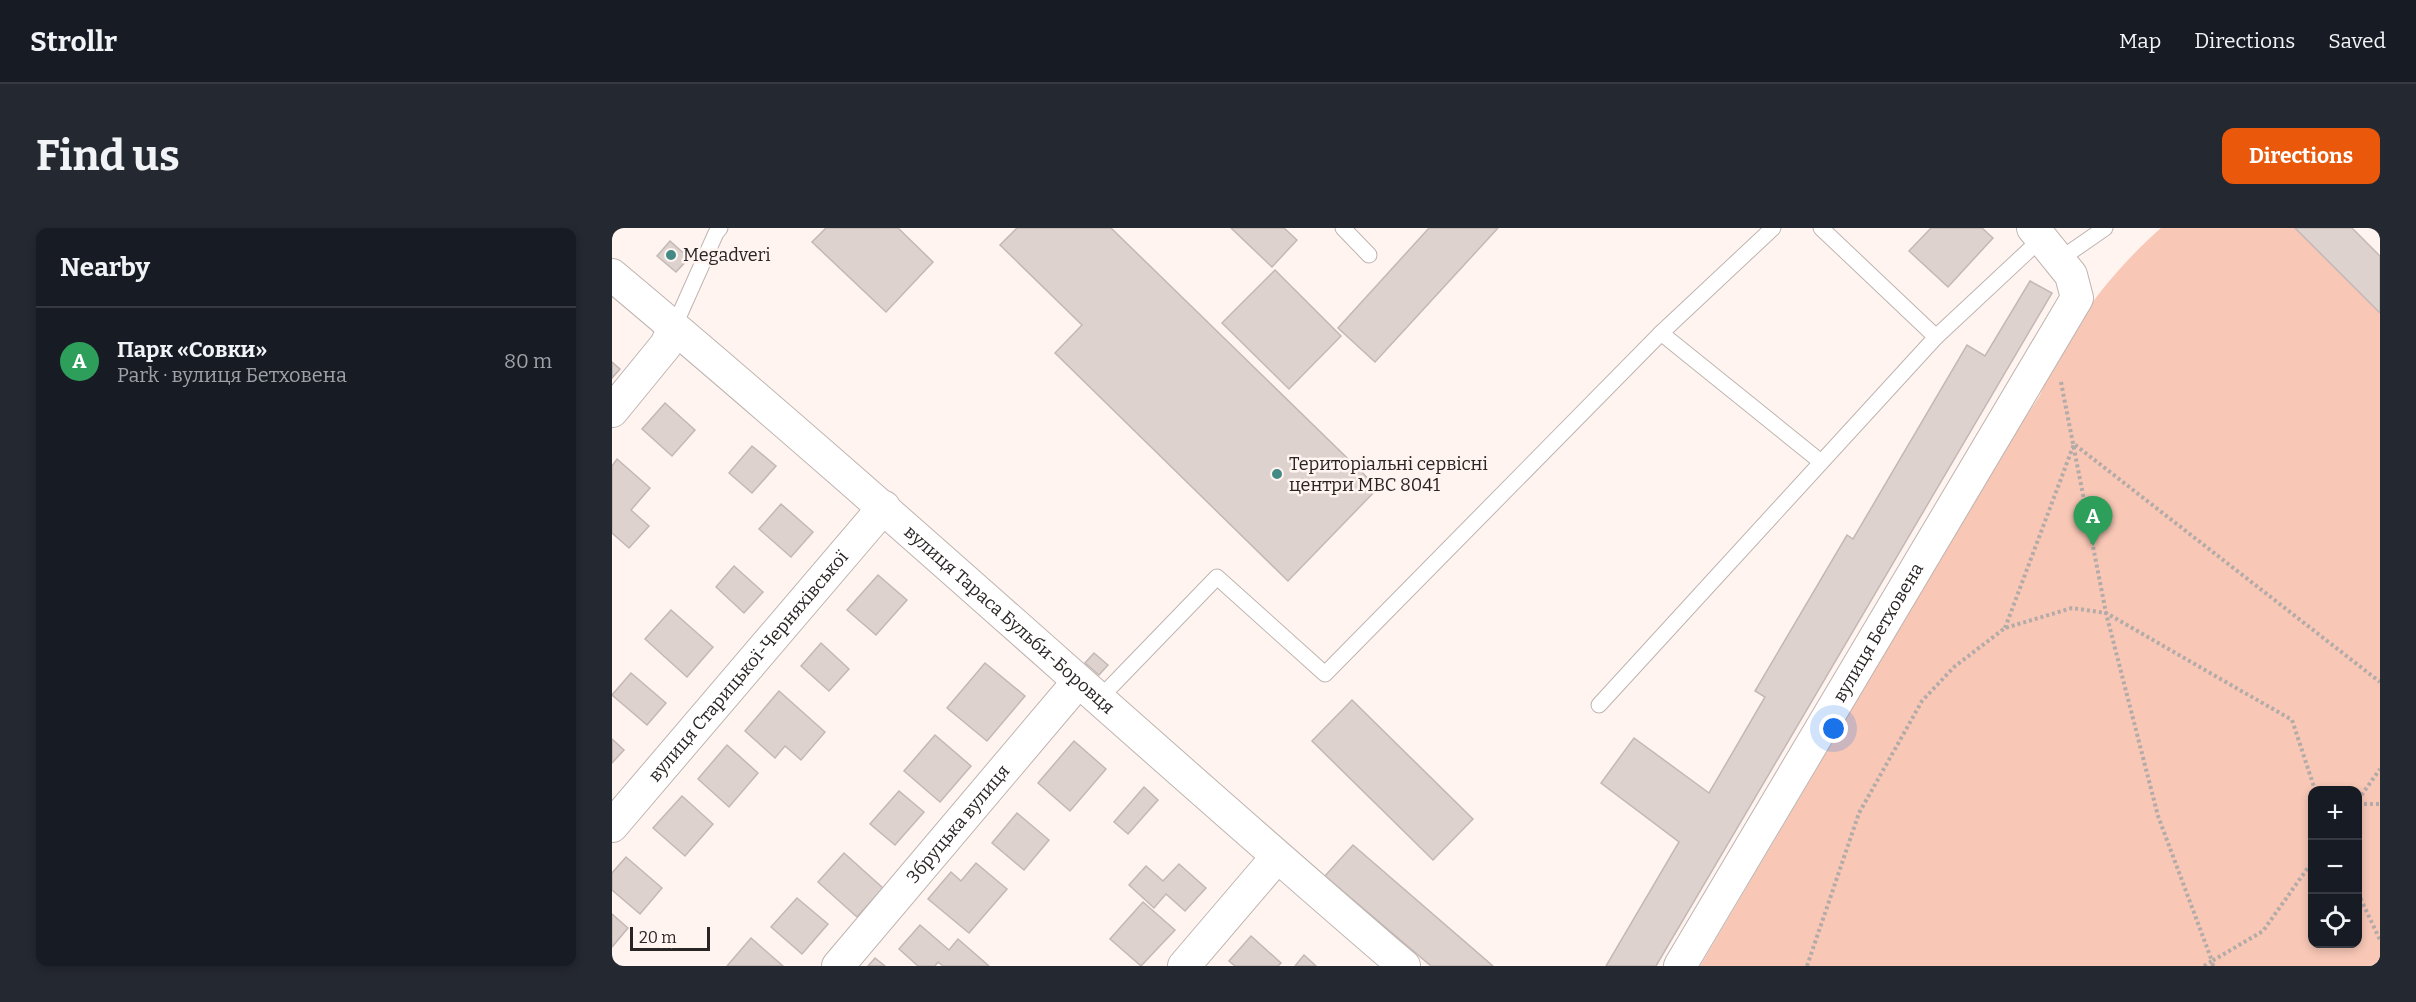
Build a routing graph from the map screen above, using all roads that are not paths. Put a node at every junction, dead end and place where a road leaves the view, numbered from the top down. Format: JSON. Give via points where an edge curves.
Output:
{"nodes":[{"id":1,"x":720,"y":228,"type":"edge"},
{"id":2,"x":1343,"y":228,"type":"edge"},
{"id":3,"x":1773,"y":228,"type":"edge"},
{"id":4,"x":1821,"y":228,"type":"edge"},
{"id":5,"x":2100,"y":230,"type":"edge"},
{"id":6,"x":2045,"y":242,"type":"edge"},
{"id":7,"x":1370,"y":255,"type":"dead end"},
{"id":8,"x":612,"y":275,"type":"edge"},
{"id":9,"x":674,"y":327,"type":"junction"},
{"id":10,"x":1661,"y":333,"type":"junction"},
{"id":11,"x":1936,"y":337,"type":"junction"},
{"id":12,"x":612,"y":411,"type":"edge"},
{"id":13,"x":1821,"y":462,"type":"junction"},
{"id":14,"x":884,"y":507,"type":"junction"},
{"id":15,"x":1088,"y":691,"type":"junction"},
{"id":16,"x":1599,"y":705,"type":"dead end"},
{"id":17,"x":612,"y":826,"type":"edge"},
{"id":18,"x":1277,"y":857,"type":"junction"},
{"id":19,"x":838,"y":966,"type":"edge"},
{"id":20,"x":1184,"y":966,"type":"edge"},
{"id":21,"x":1404,"y":966,"type":"edge"},
{"id":22,"x":1680,"y":966,"type":"edge"}],
"edges":[{"from":1,"to":9,"type":"lane"},
{"from":2,"to":7,"type":"lane"},
{"from":3,"to":10,"type":"lane"},
{"from":4,"to":11,"type":"lane"},
{"from":5,"to":6,"type":"lane"},
{"from":6,"to":11,"type":"lane"},
{"from":6,"to":22,"type":"street","name":"вулиця Бетховена","via":[[2071,275],[2077,298]]},
{"from":8,"to":9,"type":"street","name":"вулиця Тараса Бульби-Боровця"},
{"from":9,"to":12,"type":"street","via":[[660,354]]},
{"from":9,"to":14,"type":"street","name":"вулиця Тараса Бульби-Боровця"},
{"from":10,"to":13,"type":"lane"},
{"from":10,"to":15,"type":"lane","via":[[1325,674],[1217,577]]},
{"from":11,"to":13,"type":"lane"},
{"from":13,"to":16,"type":"lane"},
{"from":14,"to":15,"type":"street","name":"вулиця Тараса Бульби-Боровця"},
{"from":14,"to":17,"type":"street","name":"вулиця Старицької-Черняхівської"},
{"from":15,"to":18,"type":"street","name":"вулиця Тараса Бульби-Боровця"},
{"from":15,"to":19,"type":"street","name":"Збруцька вулиця"},
{"from":18,"to":20,"type":"street"},
{"from":18,"to":21,"type":"street","name":"вулиця Тараса Бульби-Боровця"}]}
